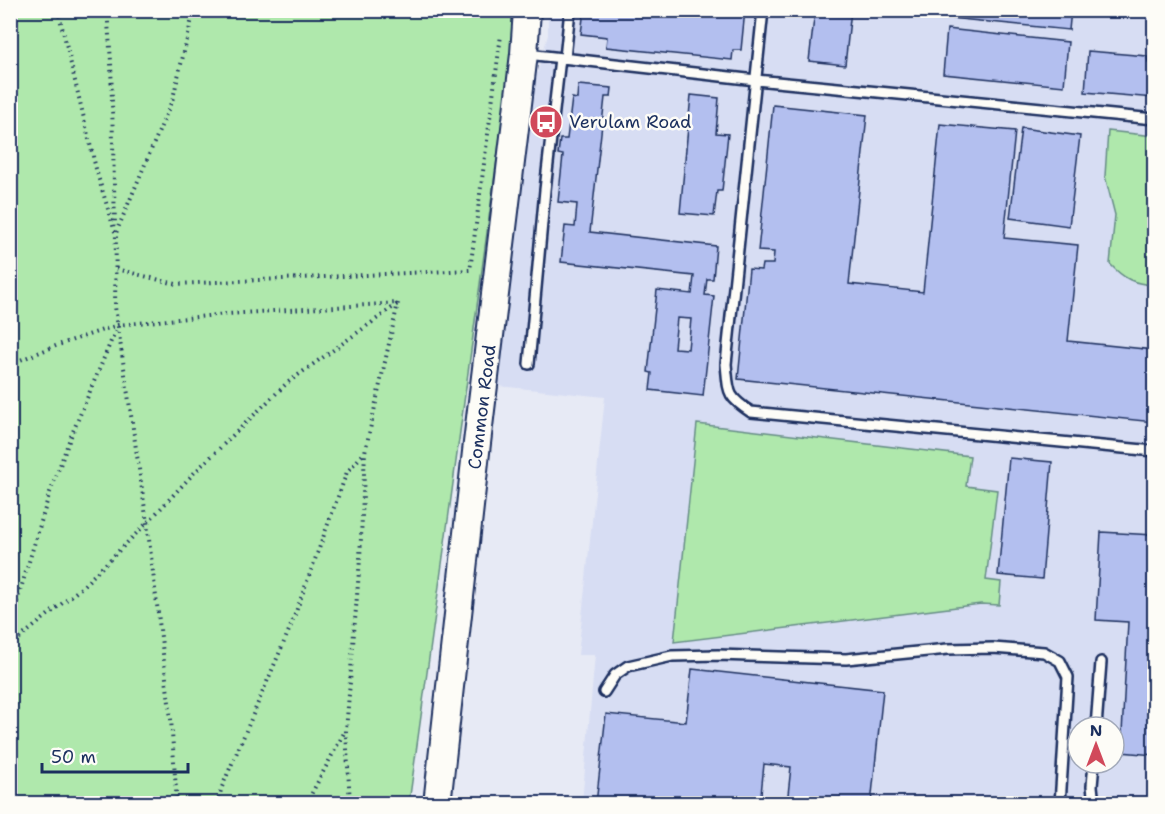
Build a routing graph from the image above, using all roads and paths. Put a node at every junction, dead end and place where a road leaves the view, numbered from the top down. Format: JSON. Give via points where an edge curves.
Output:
{"nodes":[{"id":1,"x":58,"y":10,"type":"edge"},
{"id":2,"x":107,"y":10,"type":"edge"},
{"id":3,"x":194,"y":10,"type":"edge"},
{"id":4,"x":527,"y":10,"type":"edge"},
{"id":5,"x":570,"y":10,"type":"edge"},
{"id":6,"x":763,"y":10,"type":"edge"},
{"id":7,"x":501,"y":35,"type":"dead end"},
{"id":8,"x":524,"y":54,"type":"junction"},
{"id":9,"x":562,"y":58,"type":"junction"},
{"id":10,"x":756,"y":81,"type":"junction"},
{"id":11,"x":1155,"y":119,"type":"edge"},
{"id":12,"x":116,"y":233,"type":"junction"},
{"id":13,"x":116,"y":269,"type":"junction"},
{"id":14,"x":399,"y":303,"type":"junction"},
{"id":15,"x":118,"y":325,"type":"junction"},
{"id":16,"x":10,"y":364,"type":"edge"},
{"id":17,"x":529,"y":364,"type":"dead end"},
{"id":18,"x":1155,"y":451,"type":"edge"},
{"id":19,"x":365,"y":452,"type":"junction"},
{"id":20,"x":147,"y":523,"type":"junction"},
{"id":21,"x":10,"y":625,"type":"edge"},
{"id":22,"x":10,"y":646,"type":"edge"},
{"id":23,"x":1101,"y":662,"type":"dead end"},
{"id":24,"x":604,"y":692,"type":"dead end"},
{"id":25,"x":1097,"y":715,"type":"edge"},
{"id":26,"x":346,"y":730,"type":"junction"},
{"id":27,"x":1093,"y":775,"type":"edge"},
{"id":28,"x":177,"y":804,"type":"edge"},
{"id":29,"x":217,"y":804,"type":"edge"},
{"id":30,"x":306,"y":804,"type":"edge"},
{"id":31,"x":350,"y":804,"type":"edge"},
{"id":32,"x":437,"y":804,"type":"edge"},
{"id":33,"x":1060,"y":804,"type":"edge"},
{"id":34,"x":1094,"y":804,"type":"edge"}],
"edges":[{"from":1,"to":12,"type":"path","via":[[97,173]]},
{"from":2,"to":12,"type":"path"},
{"from":3,"to":12,"type":"path","via":[[172,98]]},
{"from":4,"to":8,"type":"street","name":"Common Road"},
{"from":5,"to":9,"type":"lane"},
{"from":6,"to":10,"type":"lane"},
{"from":7,"to":13,"type":"path","via":[[470,270],[176,284]]},
{"from":8,"to":9,"type":"lane"},
{"from":8,"to":32,"type":"street","name":"Common Road"},
{"from":9,"to":10,"type":"lane"},
{"from":9,"to":17,"type":"lane","via":[[543,201]]},
{"from":10,"to":11,"type":"lane"},
{"from":10,"to":18,"type":"lane","via":[[726,364],[734,401],[751,412]]},
{"from":12,"to":13,"type":"path"},
{"from":13,"to":15,"type":"path"},
{"from":14,"to":15,"type":"path"},
{"from":14,"to":19,"type":"path"},
{"from":14,"to":20,"type":"path","via":[[287,383]]},
{"from":15,"to":16,"type":"path"},
{"from":15,"to":20,"type":"path"},
{"from":15,"to":21,"type":"path","via":[[49,495]]},
{"from":19,"to":26,"type":"path"},
{"from":19,"to":29,"type":"path","via":[[347,472],[290,628]]},
{"from":20,"to":22,"type":"path","via":[[81,588]]},
{"from":20,"to":28,"type":"path","via":[[171,719]]},
{"from":23,"to":25,"type":"lane"},
{"from":24,"to":33,"type":"lane","via":[[615,675],[628,666],[672,656],[846,659],[948,649],[1044,652],[1060,662],[1068,677]]},
{"from":26,"to":30,"type":"path"},
{"from":26,"to":31,"type":"path"},
{"from":27,"to":34,"type":"lane"}]}
